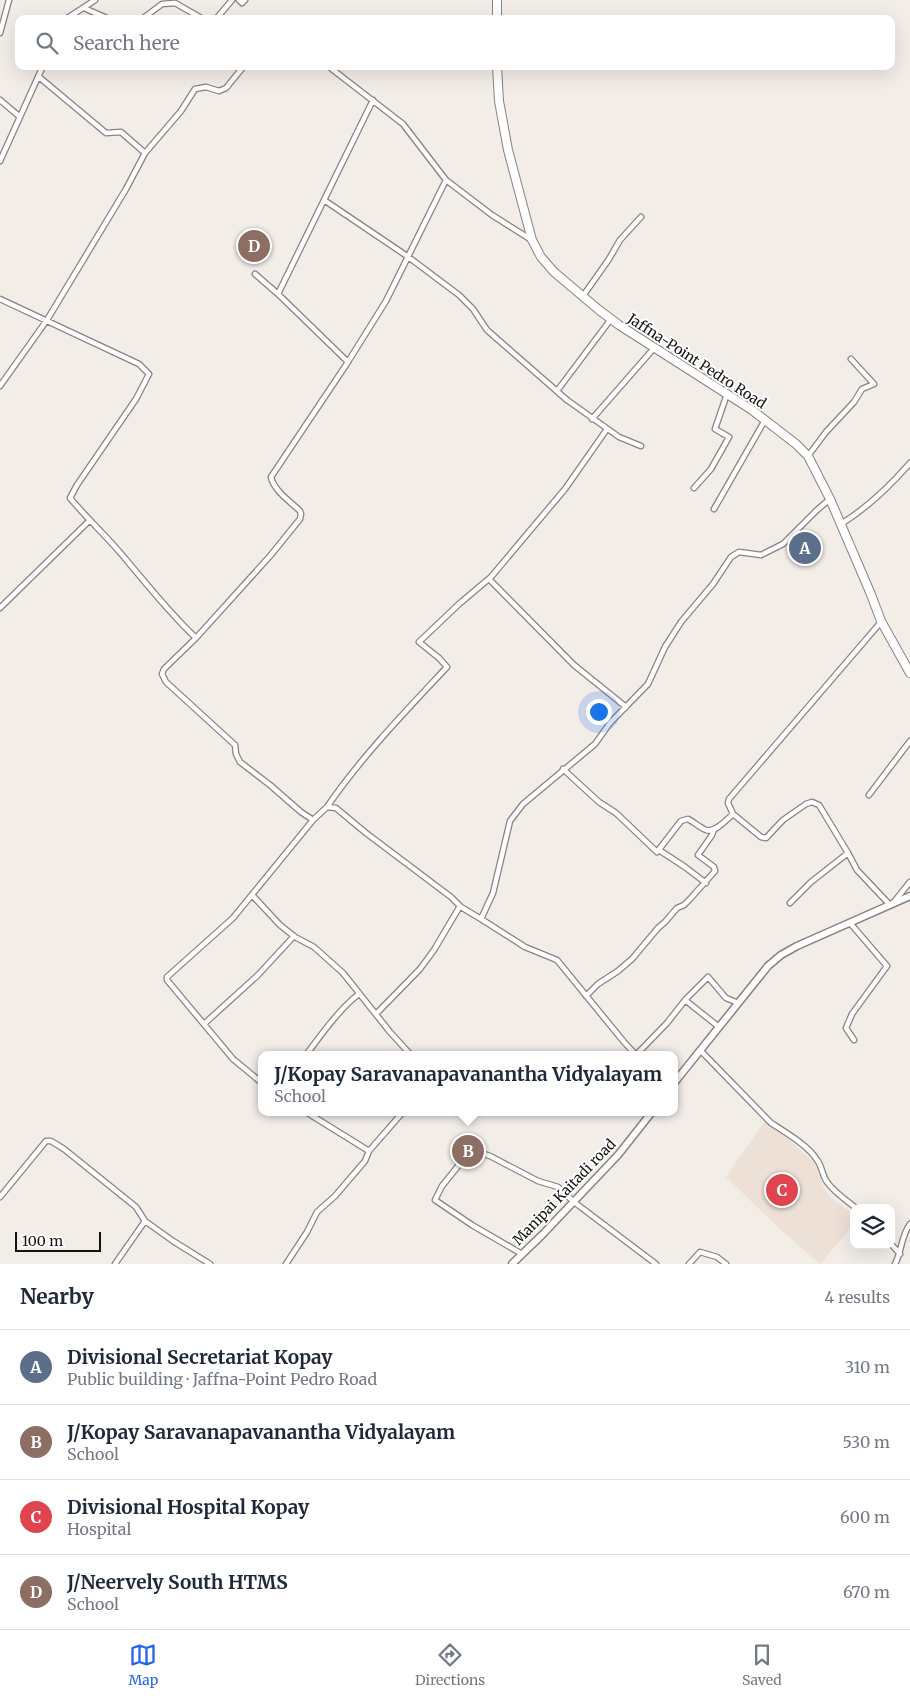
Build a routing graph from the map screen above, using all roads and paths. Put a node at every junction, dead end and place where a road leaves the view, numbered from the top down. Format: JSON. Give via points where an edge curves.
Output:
{"nodes":[{"id":1,"x":9,"y":0,"type":"edge"},
{"id":2,"x":95,"y":0,"type":"edge"},
{"id":3,"x":232,"y":0,"type":"edge"},
{"id":4,"x":239,"y":0,"type":"edge"},
{"id":5,"x":245,"y":0,"type":"edge"},
{"id":6,"x":498,"y":0,"type":"edge"},
{"id":7,"x":84,"y":8,"type":"junction"},
{"id":8,"x":73,"y":15,"type":"edge"},
{"id":9,"x":100,"y":15,"type":"edge"},
{"id":10,"x":147,"y":15,"type":"edge"},
{"id":11,"x":195,"y":15,"type":"edge"},
{"id":12,"x":219,"y":15,"type":"edge"},
{"id":13,"x":497,"y":15,"type":"edge"},
{"id":14,"x":0,"y":33,"type":"edge"},
{"id":15,"x":41,"y":70,"type":"edge"},
{"id":16,"x":241,"y":70,"type":"edge"},
{"id":17,"x":333,"y":70,"type":"edge"},
{"id":18,"x":497,"y":70,"type":"edge"},
{"id":19,"x":38,"y":77,"type":"junction"},
{"id":20,"x":0,"y":100,"type":"edge"},
{"id":21,"x":373,"y":100,"type":"junction"},
{"id":22,"x":20,"y":117,"type":"junction"},
{"id":23,"x":145,"y":153,"type":"junction"},
{"id":24,"x":0,"y":160,"type":"edge"},
{"id":25,"x":446,"y":180,"type":"junction"},
{"id":26,"x":324,"y":200,"type":"junction"},
{"id":27,"x":641,"y":217,"type":"dead end"},
{"id":28,"x":532,"y":240,"type":"junction"},
{"id":29,"x":407,"y":256,"type":"junction"},
{"id":30,"x":255,"y":274,"type":"dead end"},
{"id":31,"x":278,"y":294,"type":"junction"},
{"id":32,"x":583,"y":296,"type":"junction"},
{"id":33,"x":0,"y":298,"type":"edge"},
{"id":34,"x":610,"y":319,"type":"junction"},
{"id":35,"x":47,"y":320,"type":"junction"},
{"id":36,"x":654,"y":347,"type":"junction"},
{"id":37,"x":851,"y":359,"type":"dead end"},
{"id":38,"x":348,"y":362,"type":"junction"},
{"id":39,"x":0,"y":386,"type":"edge"},
{"id":40,"x":557,"y":391,"type":"junction"},
{"id":41,"x":727,"y":394,"type":"junction"},
{"id":42,"x":592,"y":419,"type":"junction"},
{"id":43,"x":765,"y":420,"type":"junction"},
{"id":44,"x":607,"y":429,"type":"junction"},
{"id":45,"x":641,"y":446,"type":"dead end"},
{"id":46,"x":808,"y":456,"type":"junction"},
{"id":47,"x":910,"y":463,"type":"edge"},
{"id":48,"x":694,"y":488,"type":"dead end"},
{"id":49,"x":830,"y":499,"type":"junction"},
{"id":50,"x":714,"y":509,"type":"dead end"},
{"id":51,"x":89,"y":521,"type":"junction"},
{"id":52,"x":841,"y":524,"type":"junction"},
{"id":53,"x":489,"y":579,"type":"junction"},
{"id":54,"x":0,"y":608,"type":"edge"},
{"id":55,"x":881,"y":621,"type":"junction"},
{"id":56,"x":196,"y":638,"type":"junction"},
{"id":57,"x":910,"y":673,"type":"edge"},
{"id":58,"x":626,"y":707,"type":"junction"},
{"id":59,"x":910,"y":741,"type":"edge"},
{"id":60,"x":564,"y":770,"type":"junction"},
{"id":61,"x":869,"y":795,"type":"dead end"},
{"id":62,"x":327,"y":806,"type":"junction"},
{"id":63,"x":733,"y":814,"type":"junction"},
{"id":64,"x":313,"y":820,"type":"junction"},
{"id":65,"x":714,"y":829,"type":"junction"},
{"id":66,"x":659,"y":850,"type":"junction"},
{"id":67,"x":848,"y":853,"type":"junction"},
{"id":68,"x":910,"y":882,"type":"edge"},
{"id":69,"x":706,"y":883,"type":"junction"},
{"id":70,"x":252,"y":895,"type":"junction"},
{"id":71,"x":910,"y":896,"type":"edge"},
{"id":72,"x":790,"y":903,"type":"dead end"},
{"id":73,"x":892,"y":904,"type":"junction"},
{"id":74,"x":460,"y":906,"type":"junction"},
{"id":75,"x":481,"y":919,"type":"junction"},
{"id":76,"x":850,"y":922,"type":"junction"},
{"id":77,"x":294,"y":936,"type":"junction"},
{"id":78,"x":359,"y":994,"type":"junction"},
{"id":79,"x":586,"y":996,"type":"junction"},
{"id":80,"x":685,"y":1000,"type":"junction"},
{"id":81,"x":738,"y":1003,"type":"junction"},
{"id":82,"x":376,"y":1014,"type":"junction"},
{"id":83,"x":204,"y":1024,"type":"junction"},
{"id":84,"x":719,"y":1027,"type":"junction"},
{"id":85,"x":854,"y":1040,"type":"dead end"},
{"id":86,"x":700,"y":1050,"type":"junction"},
{"id":87,"x":309,"y":1051,"type":"edge"},
{"id":88,"x":407,"y":1051,"type":"edge"},
{"id":89,"x":632,"y":1051,"type":"edge"},
{"id":90,"x":640,"y":1051,"type":"edge"},
{"id":91,"x":678,"y":1078,"type":"edge"},
{"id":92,"x":258,"y":1080,"type":"edge"},
{"id":93,"x":312,"y":1116,"type":"edge"},
{"id":94,"x":400,"y":1116,"type":"edge"},
{"id":95,"x":649,"y":1116,"type":"edge"},
{"id":96,"x":369,"y":1151,"type":"junction"},
{"id":97,"x":0,"y":1197,"type":"edge"},
{"id":98,"x":574,"y":1202,"type":"junction"},
{"id":99,"x":851,"y":1204,"type":"edge"},
{"id":100,"x":145,"y":1220,"type":"junction"},
{"id":101,"x":910,"y":1224,"type":"edge"},
{"id":102,"x":895,"y":1248,"type":"edge"},
{"id":103,"x":522,"y":1254,"type":"junction"},
{"id":104,"x":900,"y":1254,"type":"junction"},
{"id":105,"x":115,"y":1264,"type":"edge"},
{"id":106,"x":210,"y":1264,"type":"edge"},
{"id":107,"x":286,"y":1264,"type":"edge"},
{"id":108,"x":512,"y":1264,"type":"edge"},
{"id":109,"x":656,"y":1264,"type":"edge"},
{"id":110,"x":689,"y":1264,"type":"edge"},
{"id":111,"x":726,"y":1264,"type":"edge"},
{"id":112,"x":895,"y":1264,"type":"edge"}],
"edges":[{"from":1,"to":14,"type":"street"},
{"from":2,"to":7,"type":"street"},
{"from":3,"to":12,"type":"street"},
{"from":4,"to":5,"type":"street","via":[[242,3]]},
{"from":6,"to":13,"type":"main road"},
{"from":7,"to":8,"type":"street"},
{"from":7,"to":9,"type":"street"},
{"from":10,"to":11,"type":"street","via":[[162,4],[175,4]]},
{"from":15,"to":19,"type":"street"},
{"from":16,"to":23,"type":"street","via":[[226,88],[219,91],[195,89],[181,111]]},
{"from":17,"to":21,"type":"street"},
{"from":18,"to":28,"type":"main road","name":"Jaffna-Point Pedro Road","via":[[508,150]]},
{"from":19,"to":22,"type":"street"},
{"from":19,"to":23,"type":"street","via":[[106,133],[121,132]]},
{"from":20,"to":22,"type":"street"},
{"from":21,"to":25,"type":"street","via":[[403,124]]},
{"from":21,"to":26,"type":"street"},
{"from":22,"to":24,"type":"street"},
{"from":23,"to":35,"type":"street"},
{"from":25,"to":28,"type":"street"},
{"from":25,"to":29,"type":"street"},
{"from":26,"to":29,"type":"street"},
{"from":26,"to":31,"type":"street"},
{"from":27,"to":32,"type":"street","via":[[620,240]]},
{"from":28,"to":32,"type":"main road","name":"Jaffna-Point Pedro Road","via":[[554,272]]},
{"from":29,"to":38,"type":"street","via":[[386,300]]},
{"from":29,"to":40,"type":"street","via":[[459,295],[487,330]]},
{"from":30,"to":31,"type":"street"},
{"from":31,"to":38,"type":"street"},
{"from":32,"to":34,"type":"main road","name":"Jaffna-Point Pedro Road"},
{"from":33,"to":35,"type":"street"},
{"from":34,"to":36,"type":"main road","name":"Jaffna-Point Pedro Road"},
{"from":34,"to":40,"type":"street"},
{"from":35,"to":39,"type":"street"},
{"from":35,"to":51,"type":"street","via":[[139,364],[149,374],[70,498]]},
{"from":36,"to":41,"type":"main road","name":"Jaffna-Point Pedro Road"},
{"from":36,"to":42,"type":"street"},
{"from":37,"to":46,"type":"street","via":[[874,384],[862,389]]},
{"from":38,"to":56,"type":"street","via":[[272,478],[277,488],[300,511],[300,519]]},
{"from":40,"to":42,"type":"street"},
{"from":41,"to":43,"type":"main road","name":"Jaffna-Point Pedro Road"},
{"from":41,"to":48,"type":"street","via":[[716,429],[728,436],[711,469]]},
{"from":42,"to":44,"type":"street"},
{"from":43,"to":46,"type":"main road","name":"Jaffna-Point Pedro Road"},
{"from":43,"to":50,"type":"street"},
{"from":44,"to":45,"type":"street"},
{"from":44,"to":53,"type":"street","via":[[565,489]]},
{"from":46,"to":49,"type":"main road","name":"Jaffna-Point Pedro Road"},
{"from":47,"to":52,"type":"street","via":[[860,512]]},
{"from":49,"to":52,"type":"main road","name":"Jaffna-Point Pedro Road"},
{"from":49,"to":58,"type":"street","via":[[783,544],[761,555],[739,552],[731,557],[681,622],[648,684]]},
{"from":51,"to":54,"type":"street"},
{"from":51,"to":56,"type":"street"},
{"from":52,"to":55,"type":"main road","name":"Jaffna-Point Pedro Road"},
{"from":53,"to":58,"type":"street","via":[[574,665]]},
{"from":53,"to":62,"type":"street","via":[[419,642],[447,667],[375,744]]},
{"from":55,"to":57,"type":"main road","name":"Jaffna-Point Pedro Road"},
{"from":55,"to":63,"type":"street","via":[[729,799]]},
{"from":56,"to":64,"type":"street","via":[[164,669],[162,674],[166,682],[235,745],[240,762]]},
{"from":58,"to":60,"type":"street","via":[[595,744]]},
{"from":59,"to":61,"type":"street"},
{"from":60,"to":66,"type":"street","via":[[657,852]]},
{"from":60,"to":75,"type":"street","via":[[522,804],[510,821],[493,893]]},
{"from":62,"to":64,"type":"street"},
{"from":62,"to":74,"type":"street","via":[[336,808]]},
{"from":63,"to":65,"type":"street"},
{"from":63,"to":67,"type":"street","via":[[766,838],[783,820],[812,802],[818,805]]},
{"from":64,"to":70,"type":"street"},
{"from":65,"to":66,"type":"street","via":[[707,830],[688,819],[681,822]]},
{"from":65,"to":69,"type":"street","via":[[698,855],[714,867],[715,872]]},
{"from":66,"to":69,"type":"street"},
{"from":67,"to":72,"type":"street"},
{"from":67,"to":73,"type":"street","via":[[857,870]]},
{"from":68,"to":73,"type":"street"},
{"from":69,"to":79,"type":"street","via":[[677,908],[632,959]]},
{"from":70,"to":77,"type":"street"},
{"from":70,"to":83,"type":"street","via":[[233,918],[168,977],[167,980]]},
{"from":71,"to":73,"type":"main road"},
{"from":73,"to":76,"type":"main road"},
{"from":74,"to":75,"type":"street"},
{"from":74,"to":82,"type":"street","via":[[420,969]]},
{"from":75,"to":79,"type":"street","via":[[525,947],[556,960]]},
{"from":76,"to":81,"type":"main road","via":[[781,955]]},
{"from":76,"to":85,"type":"street","via":[[887,966],[852,1014],[846,1028]]},
{"from":77,"to":78,"type":"street","via":[[314,947],[343,973]]},
{"from":77,"to":83,"type":"street","via":[[258,975]]},
{"from":78,"to":82,"type":"street"},
{"from":78,"to":87,"type":"street"},
{"from":79,"to":89,"type":"street"},
{"from":80,"to":81,"type":"street","via":[[708,977],[726,998]]},
{"from":80,"to":84,"type":"street"},
{"from":80,"to":90,"type":"street"},
{"from":81,"to":84,"type":"main road"},
{"from":82,"to":88,"type":"street"},
{"from":83,"to":92,"type":"street","via":[[233,1059]]},
{"from":84,"to":86,"type":"main road"},
{"from":86,"to":91,"type":"main road"},
{"from":86,"to":99,"type":"street","via":[[771,1123],[817,1159],[826,1181]]},
{"from":93,"to":96,"type":"street"},
{"from":94,"to":96,"type":"street"},
{"from":95,"to":98,"type":"main road","name":"Manipai Kaitadi road"},
{"from":96,"to":107,"type":"street","via":[[365,1161],[335,1196],[316,1212],[308,1232]]},
{"from":97,"to":100,"type":"street","via":[[46,1141],[51,1141],[136,1207]]},
{"from":98,"to":103,"type":"main road","name":"Manipai Kaitadi road"},
{"from":98,"to":103,"type":"street","via":[[558,1187],[538,1181],[490,1156],[471,1150],[468,1152],[434,1200]]},
{"from":98,"to":109,"type":"street"},
{"from":100,"to":105,"type":"street"},
{"from":100,"to":106,"type":"street","via":[[173,1242]]},
{"from":101,"to":104,"type":"street"},
{"from":102,"to":104,"type":"street"},
{"from":103,"to":108,"type":"main road","name":"Manipai Kaitadi road"},
{"from":104,"to":112,"type":"street"},
{"from":110,"to":111,"type":"street","via":[[700,1252]]}]}
